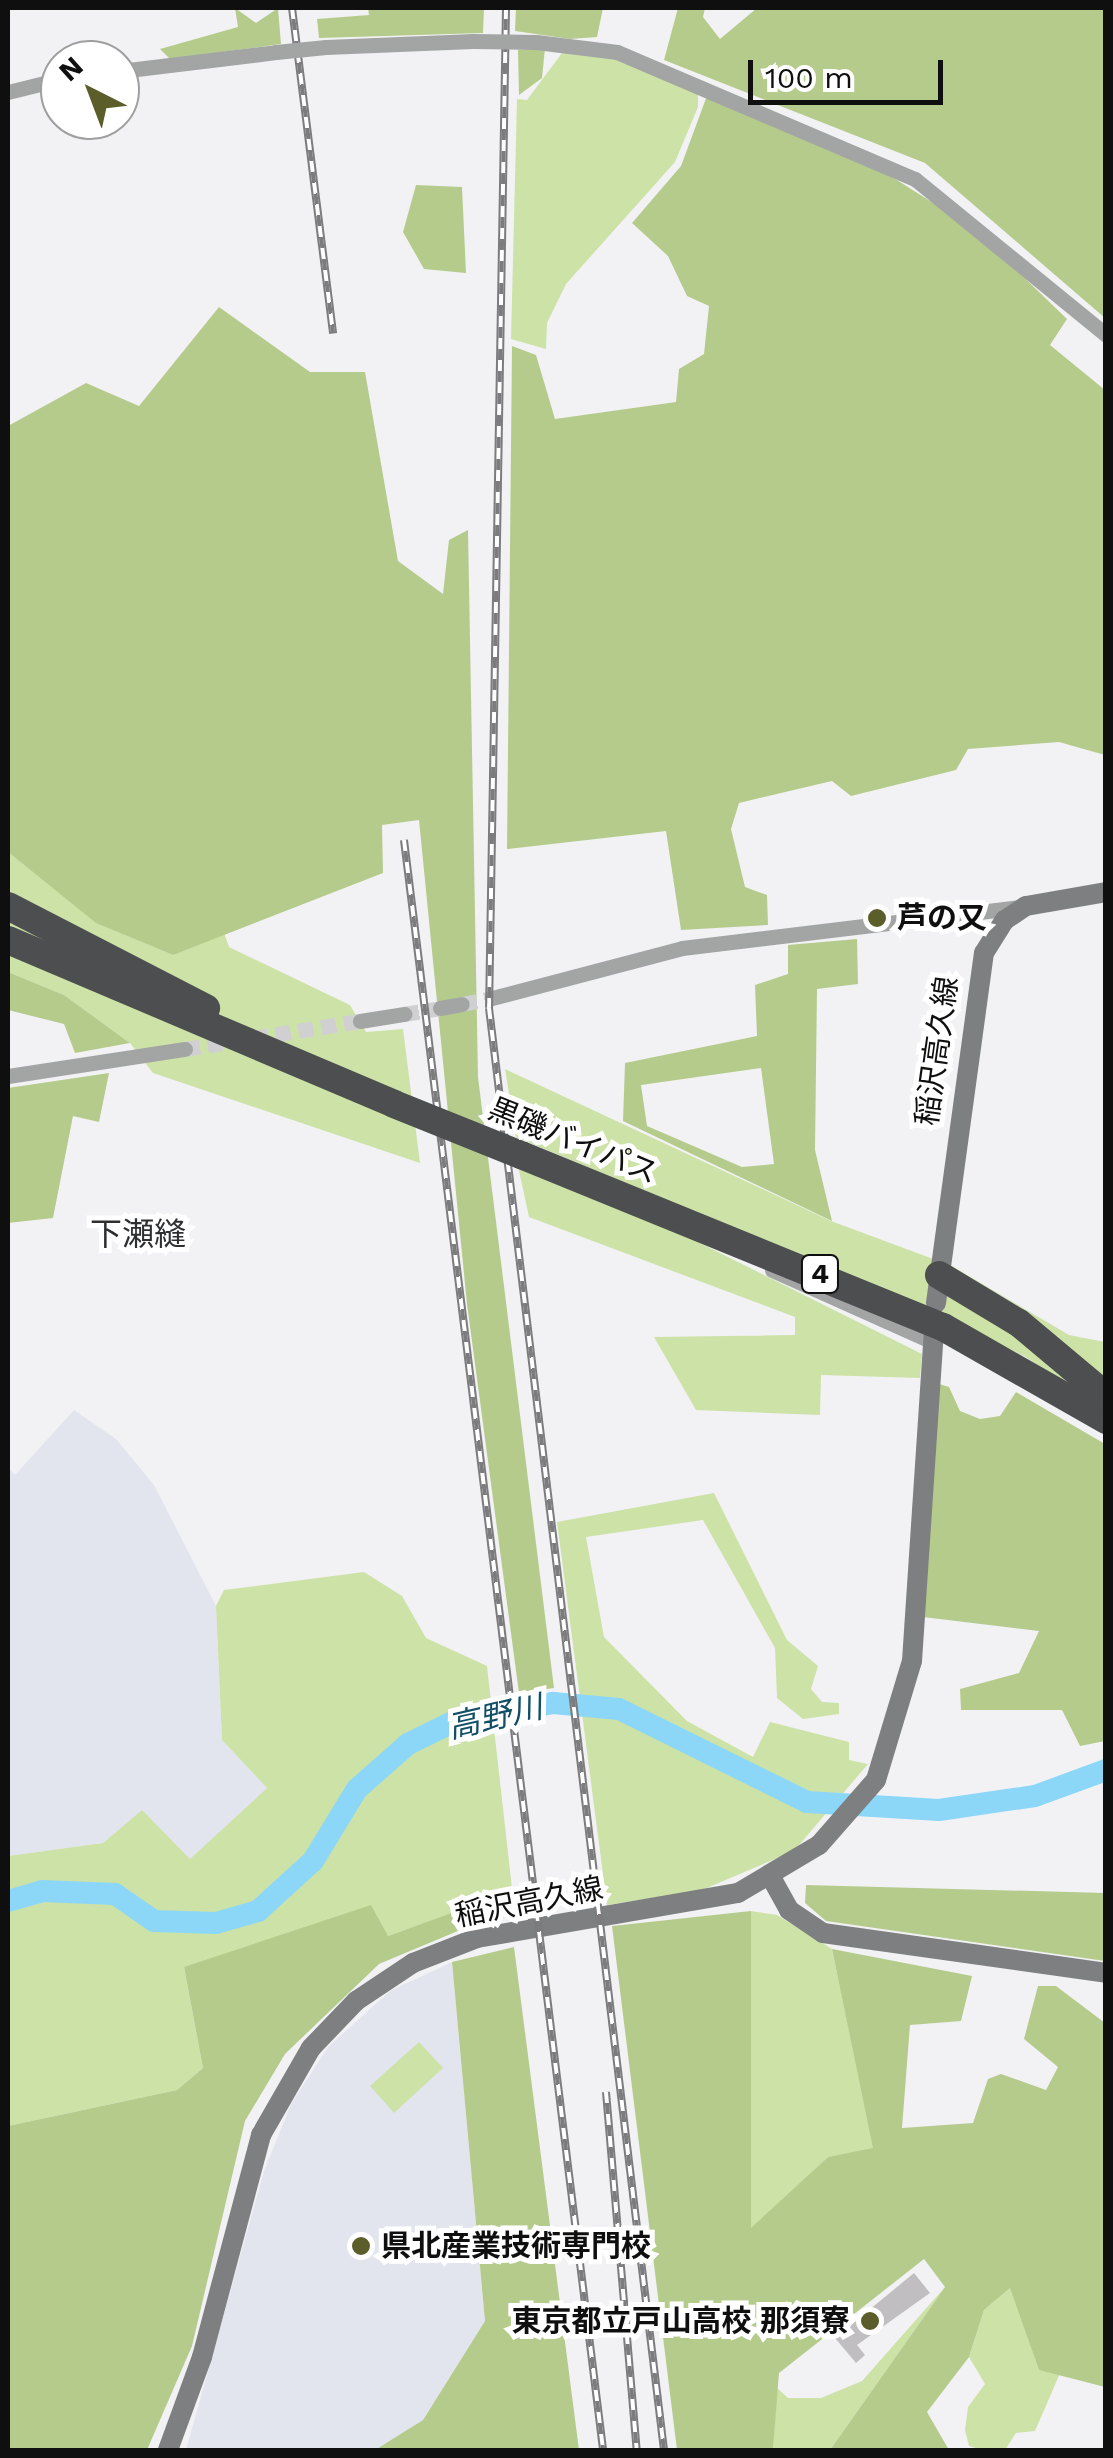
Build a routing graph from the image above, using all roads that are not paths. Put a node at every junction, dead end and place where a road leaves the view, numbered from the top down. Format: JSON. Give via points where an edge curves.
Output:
{"nodes":[{"id":1,"x":140,"y":69,"type":"edge"},
{"id":2,"x":40,"y":84,"type":"edge"},
{"id":3,"x":8,"y":92,"type":"edge"},
{"id":4,"x":1106,"y":335,"type":"edge"},
{"id":5,"x":1106,"y":892,"type":"edge"},
{"id":6,"x":8,"y":906,"type":"edge"},
{"id":7,"x":1026,"y":906,"type":"junction"},
{"id":8,"x":8,"y":940,"type":"edge"},
{"id":9,"x":8,"y":958,"type":"edge"},
{"id":10,"x":140,"y":994,"type":"junction"},
{"id":11,"x":492,"y":998,"type":"tunnel mouth"},
{"id":12,"x":462,"y":1004,"type":"tunnel mouth"},
{"id":13,"x":440,"y":1008,"type":"tunnel mouth"},
{"id":14,"x":404,"y":1014,"type":"tunnel mouth"},
{"id":15,"x":360,"y":1021,"type":"tunnel mouth"},
{"id":16,"x":185,"y":1049,"type":"tunnel mouth"},
{"id":17,"x":292,"y":1061,"type":"junction"},
{"id":18,"x":8,"y":1076,"type":"edge"},
{"id":19,"x":689,"y":1222,"type":"junction"},
{"id":20,"x":938,"y":1274,"type":"junction"},
{"id":21,"x":936,"y":1303,"type":"dead end"},
{"id":22,"x":933,"y":1336,"type":"junction"},
{"id":23,"x":1106,"y":1396,"type":"edge"},
{"id":24,"x":1106,"y":1420,"type":"edge"},
{"id":25,"x":1106,"y":1437,"type":"edge"},
{"id":26,"x":772,"y":1879,"type":"junction"},
{"id":27,"x":1106,"y":1973,"type":"edge"},
{"id":28,"x":168,"y":2450,"type":"edge"}],
"edges":[{"from":1,"to":4,"type":"street","bridge":true,"via":[[326,47],[472,41],[617,52],[915,178]]},
{"from":2,"to":3,"type":"street"},
{"from":5,"to":7,"type":"main road"},
{"from":6,"to":17,"type":"highway","number":"4","via":[[126,960]]},
{"from":7,"to":11,"type":"street","via":[[682,948]]},
{"from":7,"to":20,"type":"main road","name":"稲沢高久線","via":[[994,933],[978,974]]},
{"from":8,"to":10,"type":"highway","name":"黒磯バイパス","number":"4"},
{"from":9,"to":10,"type":"highway","number":"4"},
{"from":10,"to":17,"type":"highway","name":"黒磯バイパス","number":"4"},
{"from":12,"to":13,"type":"street"},
{"from":14,"to":15,"type":"street"},
{"from":16,"to":18,"type":"street"},
{"from":17,"to":19,"type":"highway","name":"黒磯バイパス","number":"4","bridge":true},
{"from":19,"to":22,"type":"street","via":[[841,1306]]},
{"from":19,"to":24,"type":"highway","name":"黒磯バイパス","number":"4","via":[[943,1326]]},
{"from":20,"to":21,"type":"main road","name":"稲沢高久線"},
{"from":20,"to":23,"type":"highway","via":[[1018,1323]]},
{"from":22,"to":25,"type":"highway"},
{"from":22,"to":26,"type":"main road","name":"稲沢高久線","via":[[912,1661],[876,1780],[840,1826]]},
{"from":26,"to":27,"type":"main road","via":[[789,1910],[823,1933]]},
{"from":26,"to":28,"type":"main road","name":"稲沢高久線","via":[[694,1904],[477,1938],[413,1963],[356,2002],[310,2048],[261,2135],[202,2357]]}]}
